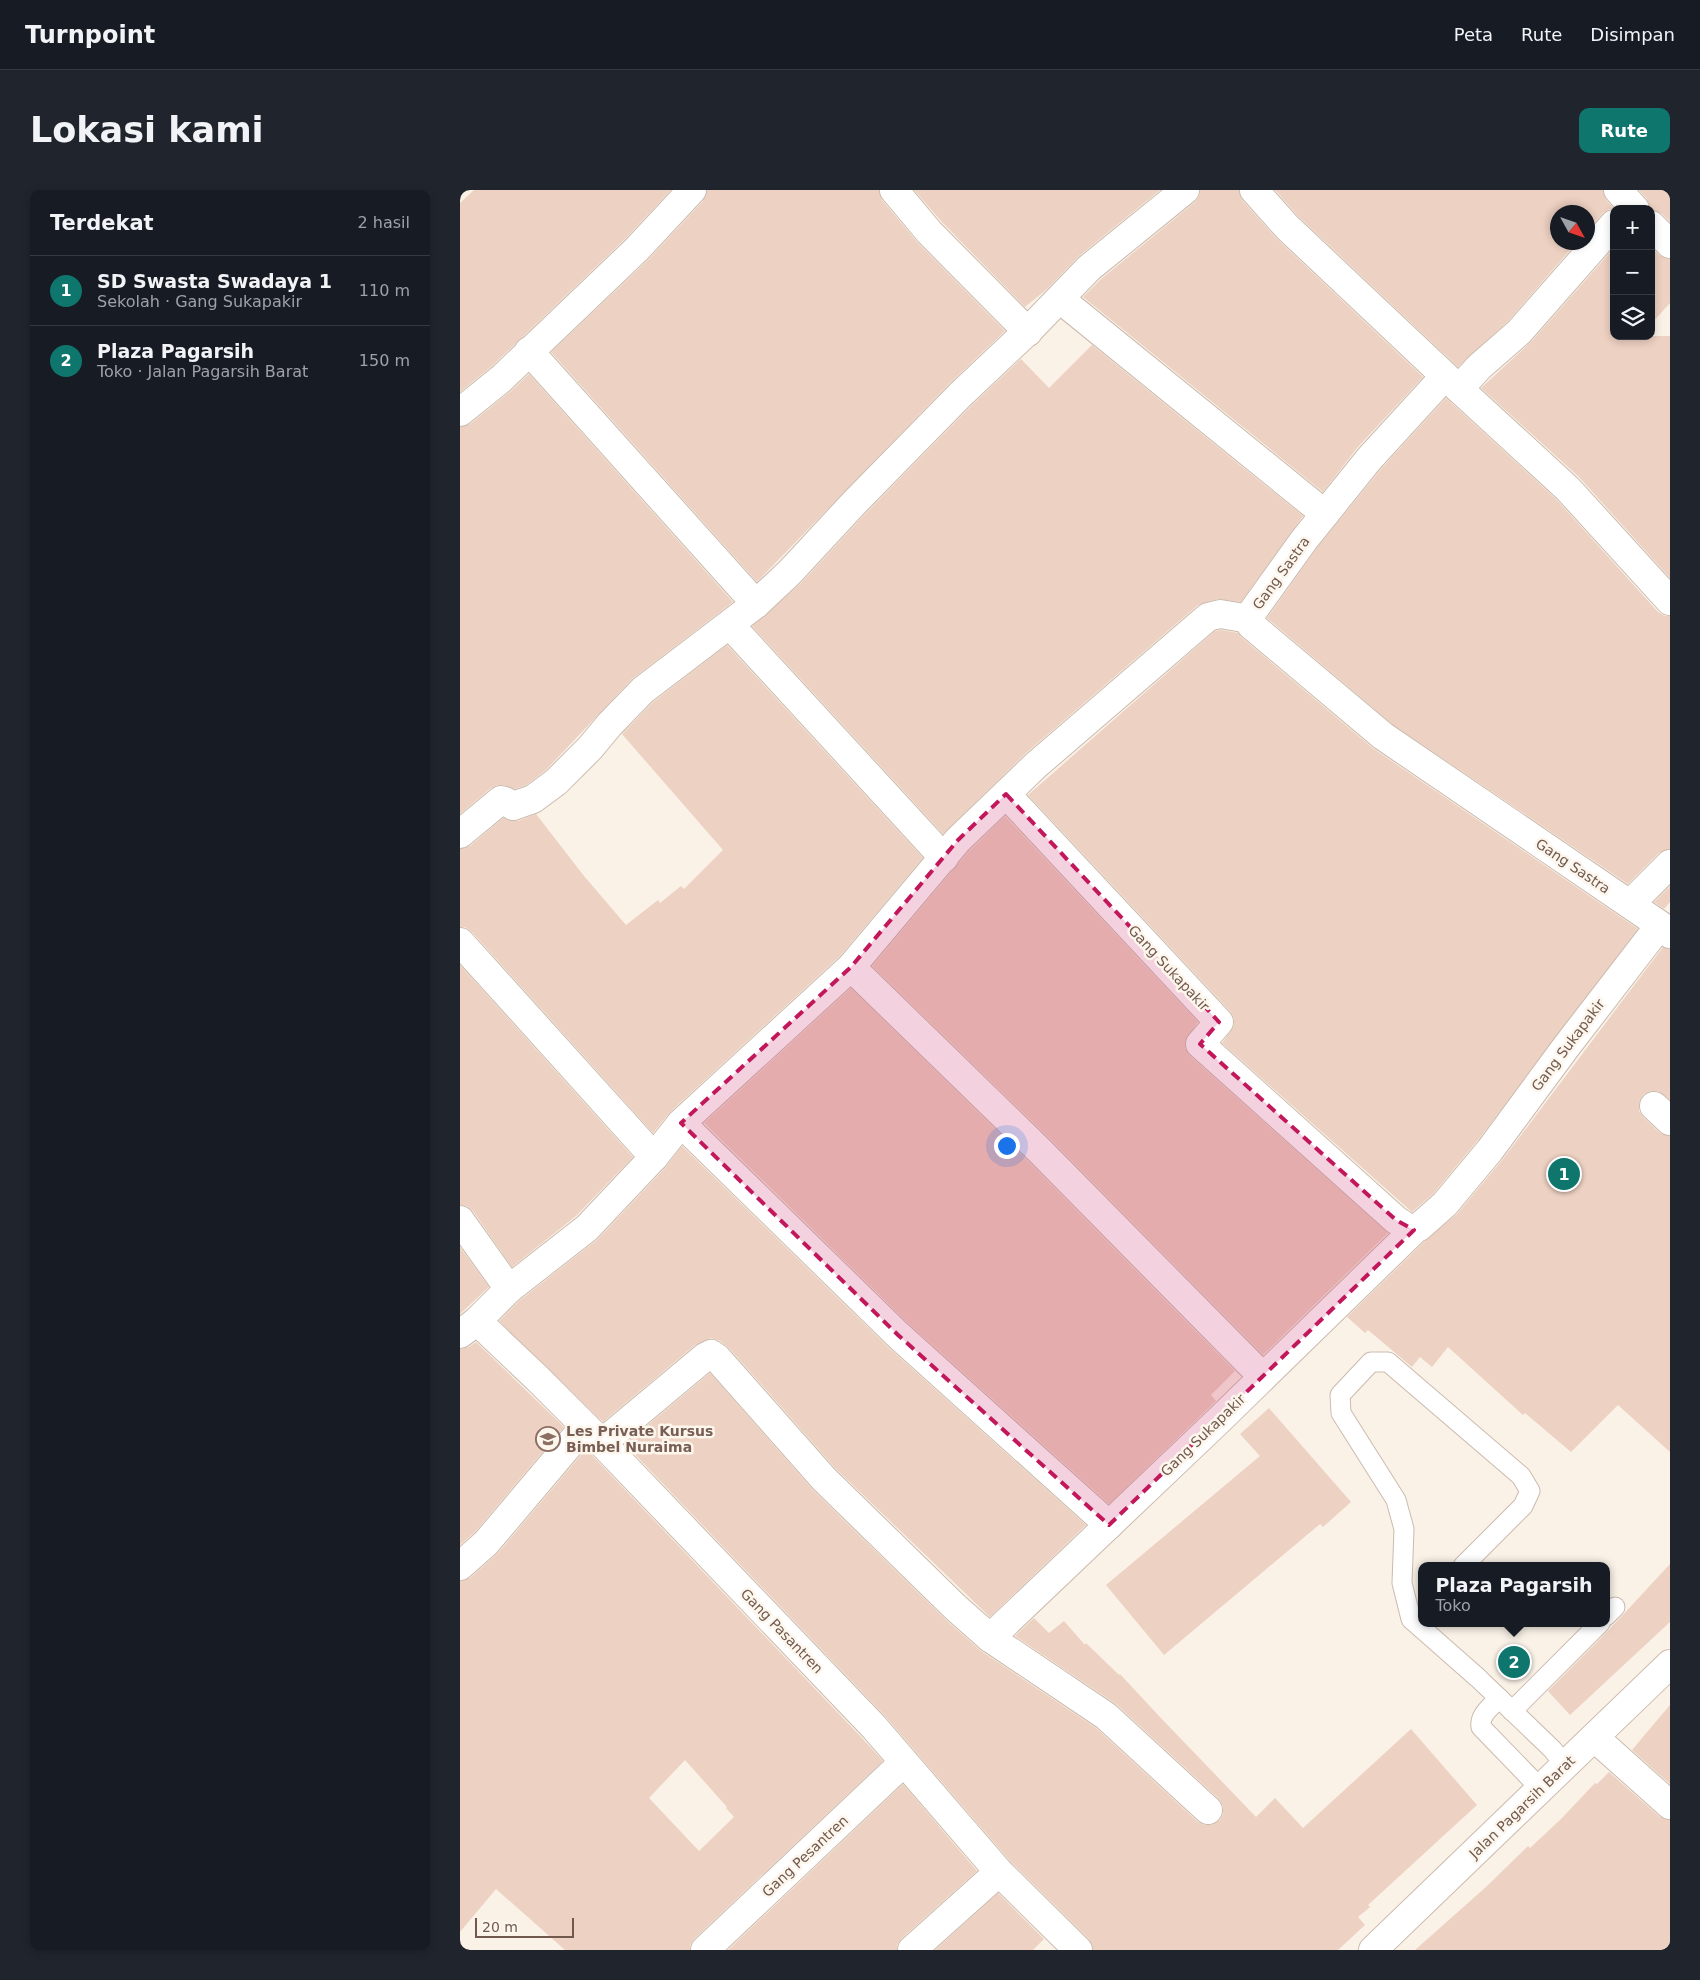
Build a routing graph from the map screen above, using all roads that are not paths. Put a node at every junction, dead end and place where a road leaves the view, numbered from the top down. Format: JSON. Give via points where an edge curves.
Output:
{"nodes":[{"id":1,"x":692,"y":190,"type":"edge"},
{"id":2,"x":894,"y":190,"type":"edge"},
{"id":3,"x":1185,"y":190,"type":"edge"},
{"id":4,"x":1254,"y":190,"type":"edge"},
{"id":5,"x":1610,"y":225,"type":"edge"},
{"id":6,"x":1655,"y":229,"type":"edge"},
{"id":7,"x":1670,"y":244,"type":"edge"},
{"id":8,"x":1060,"y":299,"type":"junction"},
{"id":9,"x":1028,"y":332,"type":"junction"},
{"id":10,"x":529,"y":351,"type":"junction"},
{"id":11,"x":1452,"y":382,"type":"junction"},
{"id":12,"x":460,"y":412,"type":"edge"},
{"id":13,"x":1325,"y":514,"type":"junction"},
{"id":14,"x":1670,"y":601,"type":"edge"},
{"id":15,"x":756,"y":604,"type":"junction"},
{"id":16,"x":1250,"y":619,"type":"junction"},
{"id":17,"x":730,"y":625,"type":"junction"},
{"id":18,"x":1006,"y":794,"type":"junction"},
{"id":19,"x":460,"y":834,"type":"edge"},
{"id":20,"x":944,"y":858,"type":"junction"},
{"id":21,"x":1670,"y":864,"type":"edge"},
{"id":22,"x":1630,"y":904,"type":"junction"},
{"id":23,"x":1665,"y":929,"type":"edge"},
{"id":24,"x":460,"y":942,"type":"edge"},
{"id":25,"x":851,"y":967,"type":"junction"},
{"id":26,"x":681,"y":1123,"type":"junction"},
{"id":27,"x":654,"y":1157,"type":"junction"},
{"id":28,"x":460,"y":1220,"type":"edge"},
{"id":29,"x":1414,"y":1230,"type":"junction"},
{"id":30,"x":509,"y":1289,"type":"junction"},
{"id":31,"x":468,"y":1328,"type":"edge"},
{"id":32,"x":1264,"y":1376,"type":"junction"},
{"id":33,"x":594,"y":1434,"type":"junction"},
{"id":34,"x":1109,"y":1525,"type":"junction"},
{"id":35,"x":1468,"y":1562,"type":"edge"},
{"id":36,"x":460,"y":1566,"type":"edge"},
{"id":37,"x":1416,"y":1613,"type":"edge"},
{"id":38,"x":1430,"y":1627,"type":"edge"},
{"id":39,"x":1595,"y":1627,"type":"edge"},
{"id":40,"x":990,"y":1638,"type":"junction"},
{"id":41,"x":1670,"y":1664,"type":"edge"},
{"id":42,"x":1506,"y":1705,"type":"junction"},
{"id":43,"x":1595,"y":1738,"type":"junction"},
{"id":44,"x":904,"y":1762,"type":"junction"},
{"id":45,"x":1565,"y":1765,"type":"junction"},
{"id":46,"x":1540,"y":1788,"type":"junction"},
{"id":47,"x":1670,"y":1805,"type":"edge"},
{"id":48,"x":1208,"y":1810,"type":"dead end"},
{"id":49,"x":998,"y":1872,"type":"junction"},
{"id":50,"x":705,"y":1950,"type":"edge"},
{"id":51,"x":912,"y":1950,"type":"edge"},
{"id":52,"x":1078,"y":1950,"type":"edge"},
{"id":53,"x":1373,"y":1950,"type":"edge"}],
"edges":[{"from":1,"to":10,"type":"street","via":[[636,250]]},
{"from":2,"to":9,"type":"street","via":[[929,232]]},
{"from":3,"to":8,"type":"street","via":[[1089,268]]},
{"from":4,"to":11,"type":"street","via":[[1287,227]]},
{"from":5,"to":11,"type":"street","name":"Gang Sastra","via":[[1519,332],[1479,368]]},
{"from":6,"to":7,"type":"street"},
{"from":8,"to":9,"type":"street"},
{"from":8,"to":13,"type":"street"},
{"from":9,"to":15,"type":"street","via":[[961,394]]},
{"from":10,"to":12,"type":"street"},
{"from":10,"to":15,"type":"street"},
{"from":11,"to":13,"type":"street","name":"Gang Sastra","via":[[1369,459]]},
{"from":11,"to":14,"type":"street","via":[[1568,489]]},
{"from":13,"to":16,"type":"street","name":"Gang Sastra"},
{"from":15,"to":17,"type":"street"},
{"from":16,"to":18,"type":"street","via":[[1220,614],[1208,617]]},
{"from":16,"to":22,"type":"street","name":"Gang Sastra","via":[[1251,625],[1276,647],[1383,736]]},
{"from":17,"to":19,"type":"street","via":[[643,690],[556,782],[533,799],[513,806],[501,800]]},
{"from":17,"to":20,"type":"street"},
{"from":18,"to":20,"type":"street"},
{"from":18,"to":29,"type":"street","name":"Gang Sukapakir","via":[[1219,1022],[1200,1044],[1396,1220]]},
{"from":20,"to":25,"type":"street"},
{"from":21,"to":22,"type":"street"},
{"from":22,"to":23,"type":"street","name":"Gang Sastra"},
{"from":23,"to":29,"type":"street","name":"Gang Sukapakir","via":[[1566,1047],[1490,1150],[1445,1204]]},
{"from":24,"to":27,"type":"street"},
{"from":25,"to":26,"type":"street"},
{"from":25,"to":32,"type":"street"},
{"from":26,"to":27,"type":"street"},
{"from":26,"to":34,"type":"street","via":[[898,1335]]},
{"from":27,"to":30,"type":"street","via":[[587,1228]]},
{"from":28,"to":30,"type":"street"},
{"from":29,"to":32,"type":"street","name":"Gang Sukapakir"},
{"from":30,"to":31,"type":"street"},
{"from":31,"to":33,"type":"street","name":"Gang Pasantren","via":[[538,1378]]},
{"from":32,"to":34,"type":"street","name":"Gang Sukapakir"},
{"from":33,"to":36,"type":"street"},
{"from":33,"to":40,"type":"street","via":[[711,1354],[824,1479]]},
{"from":33,"to":44,"type":"street","name":"Gang Pasantren"},
{"from":34,"to":40,"type":"street","name":"Gang Sukapakir"},
{"from":35,"to":37,"type":"lane","via":[[1523,1506],[1530,1491],[1521,1476],[1388,1362],[1371,1362],[1340,1395],[1341,1412],[1396,1500],[1404,1529],[1402,1584]]},
{"from":38,"to":42,"type":"lane"},
{"from":39,"to":42,"type":"lane"},
{"from":40,"to":48,"type":"street","via":[[1106,1716]]},
{"from":41,"to":43,"type":"street","name":"Jalan Pagarsih Barat"},
{"from":42,"to":45,"type":"lane"},
{"from":42,"to":46,"type":"lane","via":[[1483,1716],[1481,1727]]},
{"from":43,"to":45,"type":"street","name":"Jalan Pagarsih Barat"},
{"from":43,"to":47,"type":"street"},
{"from":44,"to":49,"type":"street","name":"Gang Pasantren"},
{"from":44,"to":50,"type":"street","name":"Gang Pesantren"},
{"from":45,"to":46,"type":"street","name":"Jalan Pagarsih Barat"},
{"from":46,"to":53,"type":"street","name":"Jalan Pagarsih Barat"},
{"from":49,"to":51,"type":"street"},
{"from":49,"to":52,"type":"street","name":"Gang Pasantren"}]}
